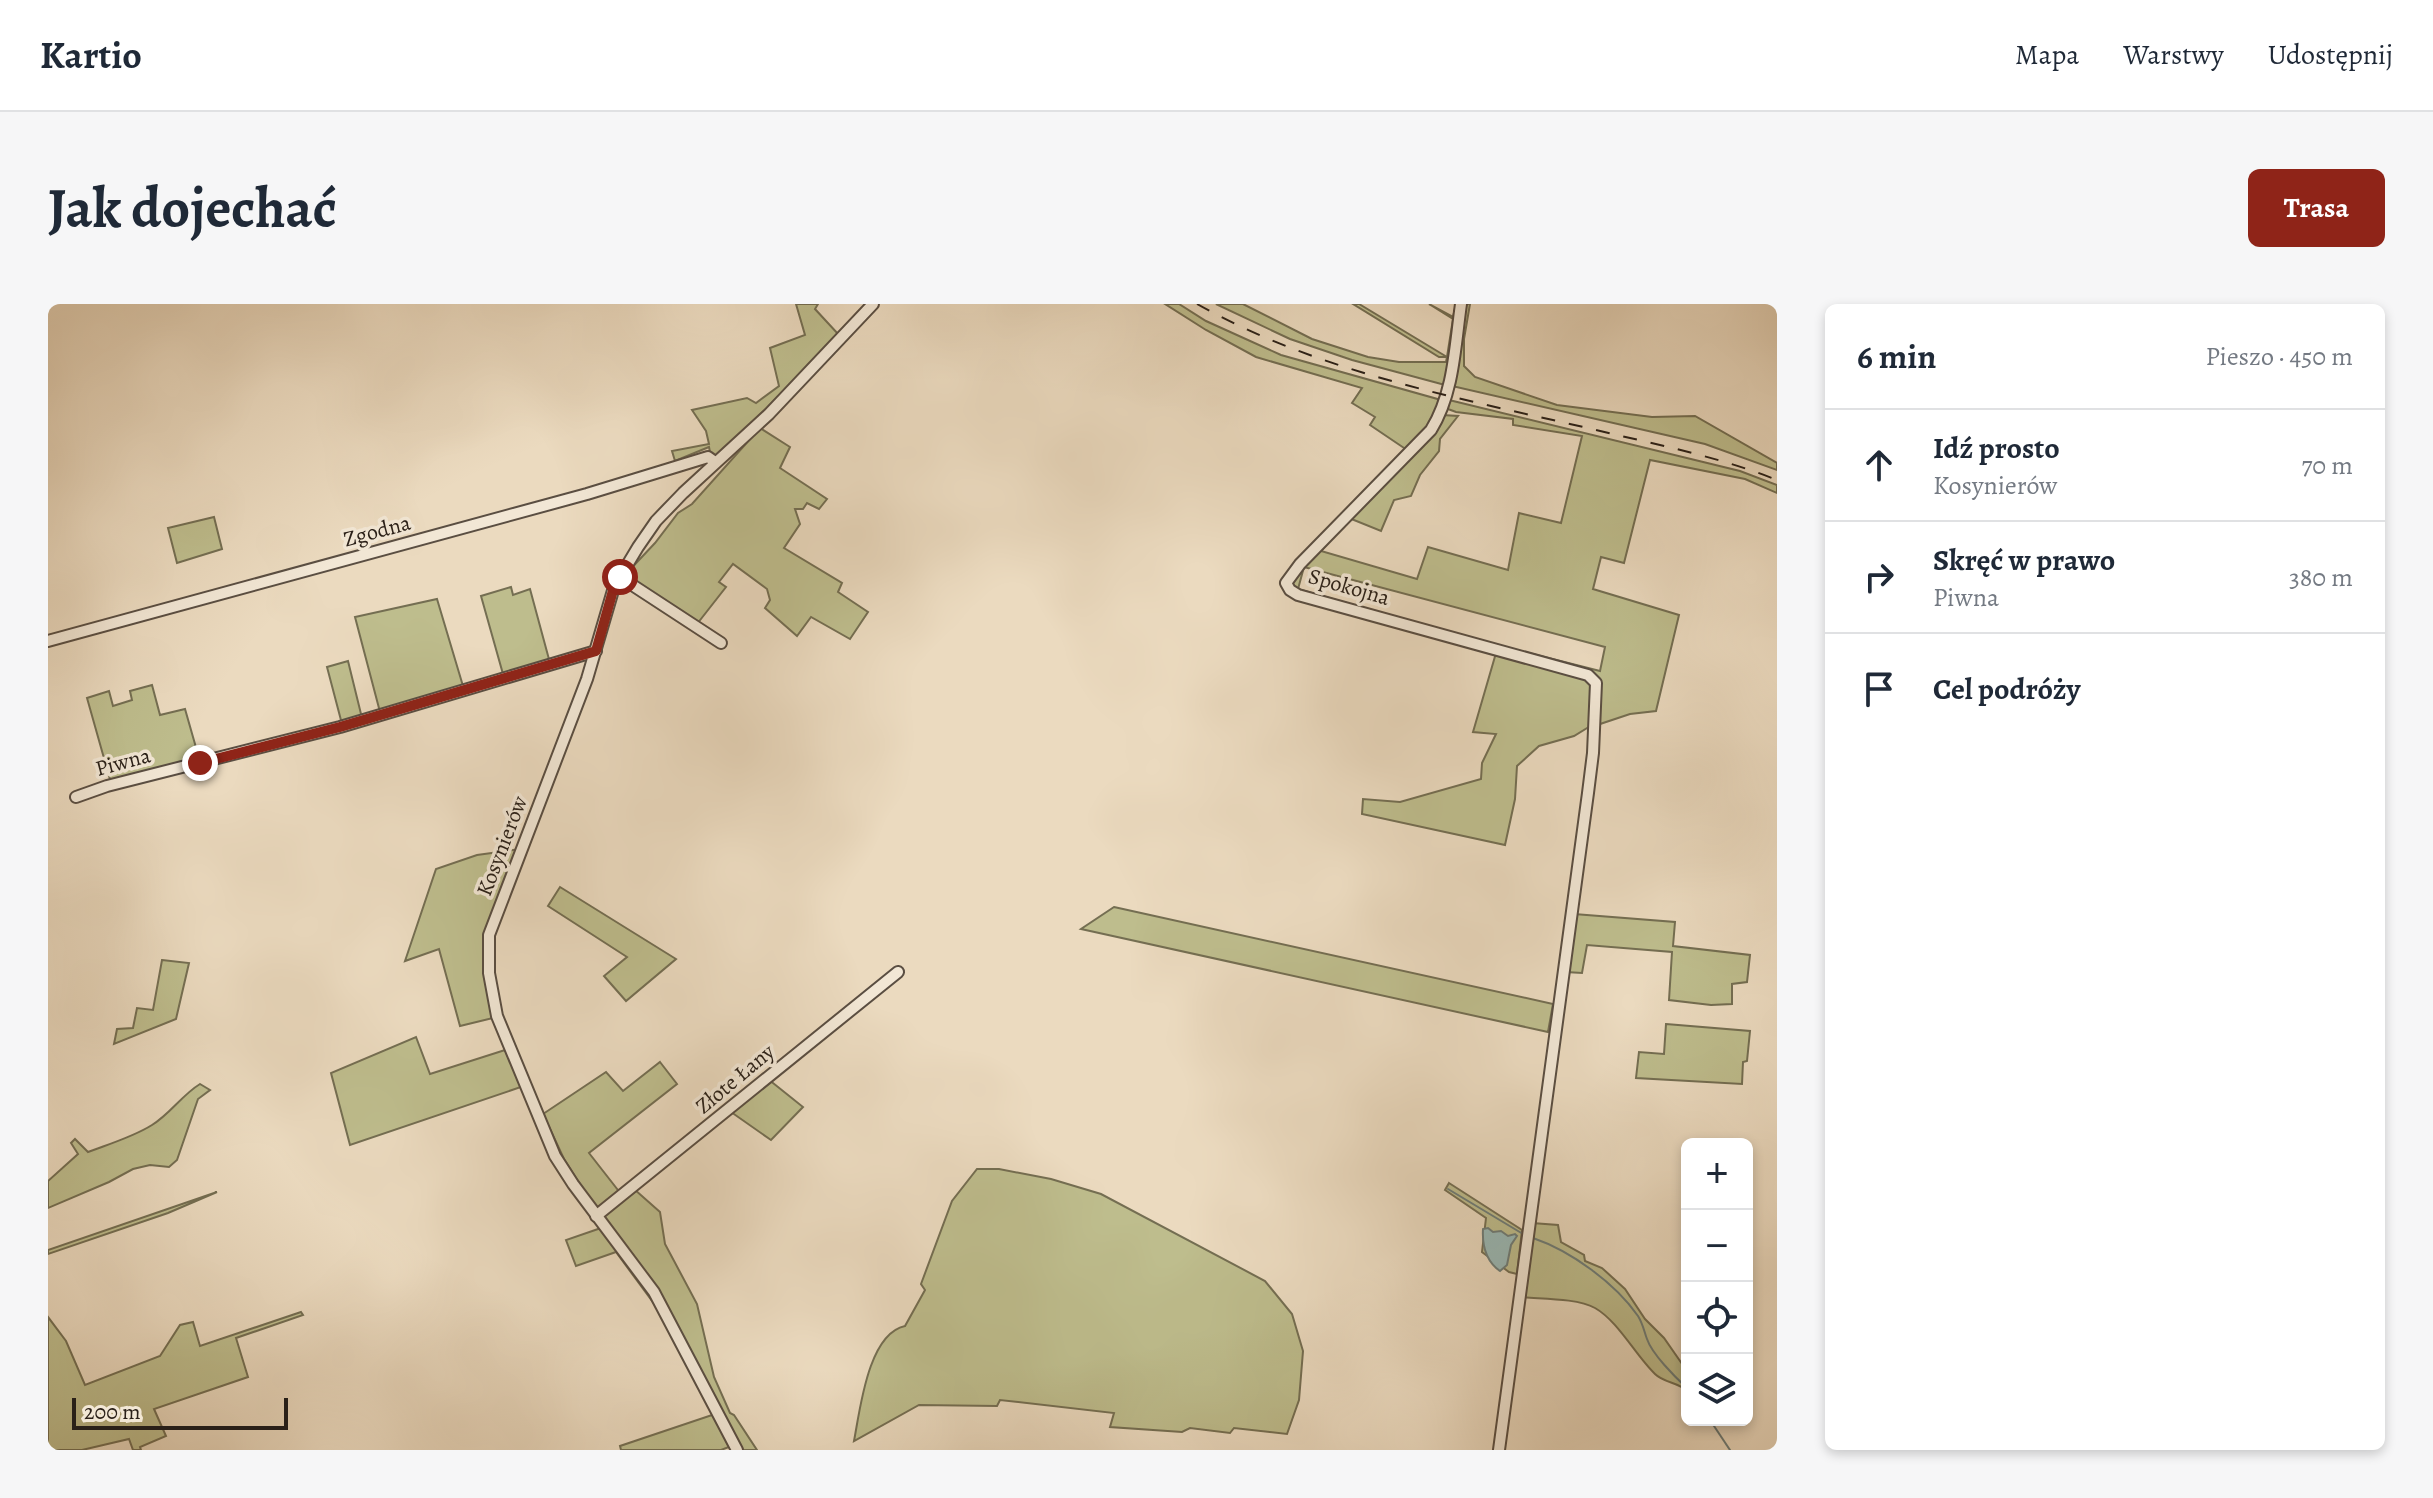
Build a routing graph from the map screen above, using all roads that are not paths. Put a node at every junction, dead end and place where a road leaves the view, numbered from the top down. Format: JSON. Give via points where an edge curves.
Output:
{"nodes":[{"id":1,"x":873,"y":304,"type":"edge"},
{"id":2,"x":1461,"y":304,"type":"edge"},
{"id":3,"x":715,"y":462,"type":"junction"},
{"id":4,"x":620,"y":577,"type":"junction"},
{"id":5,"x":48,"y":641,"type":"edge"},
{"id":6,"x":721,"y":643,"type":"dead end"},
{"id":7,"x":596,"y":651,"type":"junction"},
{"id":8,"x":76,"y":797,"type":"dead end"},
{"id":9,"x":898,"y":972,"type":"dead end"},
{"id":10,"x":596,"y":1216,"type":"junction"},
{"id":11,"x":737,"y":1450,"type":"edge"},
{"id":12,"x":1499,"y":1450,"type":"edge"}],
"edges":[{"from":1,"to":3,"type":"street","name":"Kosynierów","via":[[769,414]]},
{"from":2,"to":12,"type":"street","name":"Spokojna","via":[[1442,411],[1431,430],[1286,583],[1298,595],[1588,675],[1596,683],[1588,793]]},
{"from":3,"to":4,"type":"street","name":"Kosynierów","via":[[656,521]]},
{"from":3,"to":5,"type":"street","name":"Zgodna","via":[[708,457]]},
{"from":4,"to":6,"type":"street"},
{"from":4,"to":7,"type":"street","name":"Kosynierów"},
{"from":7,"to":8,"type":"street","name":"Piwna"},
{"from":7,"to":10,"type":"street","name":"Kosynierów","via":[[489,935],[489,973],[497,1016],[555,1156]]},
{"from":9,"to":10,"type":"street","name":"Złote Łany"},
{"from":10,"to":11,"type":"street","name":"Kosynierów","via":[[654,1292]]}]}
